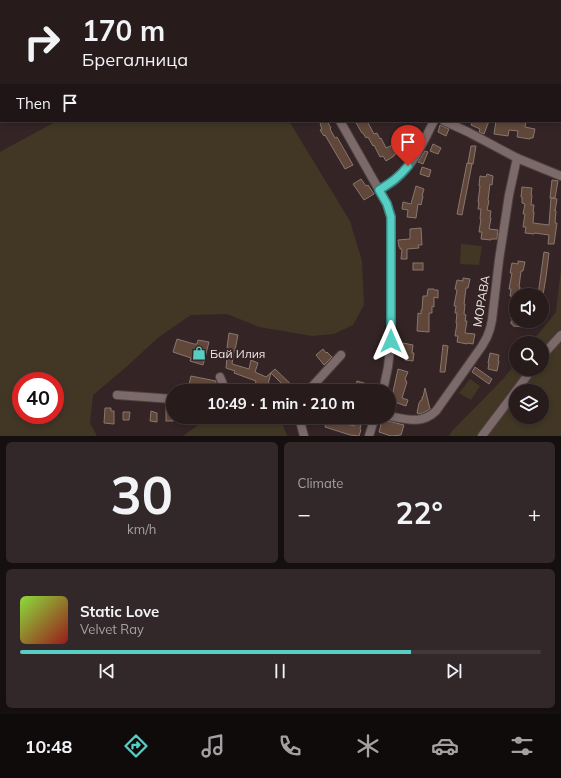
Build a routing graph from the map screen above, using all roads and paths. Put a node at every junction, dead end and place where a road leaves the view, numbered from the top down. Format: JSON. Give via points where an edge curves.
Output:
{"nodes":[{"id":1,"x":341,"y":122,"type":"edge"},
{"id":2,"x":433,"y":122,"type":"edge"},
{"id":3,"x":446,"y":122,"type":"edge"},
{"id":4,"x":517,"y":158,"type":"junction"},
{"id":5,"x":561,"y":176,"type":"edge"},
{"id":6,"x":379,"y":190,"type":"junction"},
{"id":7,"x":561,"y":335,"type":"edge"},
{"id":8,"x":549,"y":348,"type":"edge"},
{"id":9,"x":341,"y":355,"type":"dead end"},
{"id":10,"x":220,"y":377,"type":"dead end"},
{"id":11,"x":223,"y":384,"type":"edge"},
{"id":12,"x":314,"y":384,"type":"edge"},
{"id":13,"x":384,"y":384,"type":"edge"},
{"id":14,"x":118,"y":395,"type":"dead end"},
{"id":15,"x":166,"y":398,"type":"edge"},
{"id":16,"x":509,"y":400,"type":"edge"},
{"id":17,"x":396,"y":417,"type":"edge"},
{"id":18,"x":301,"y":424,"type":"edge"},
{"id":19,"x":373,"y":424,"type":"edge"},
{"id":20,"x":304,"y":436,"type":"edge"},
{"id":21,"x":369,"y":436,"type":"edge"},
{"id":22,"x":482,"y":436,"type":"edge"}],
"edges":[{"from":1,"to":6,"type":"street"},
{"from":2,"to":6,"type":"street","via":[[413,160],[401,175]]},
{"from":3,"to":4,"type":"street"},
{"from":4,"to":5,"type":"street"},
{"from":4,"to":17,"type":"street","name":"МОРАВА","via":[[509,195],[492,320],[487,337],[436,412],[422,420]]},
{"from":6,"to":13,"type":"street","via":[[390,210],[391,224],[391,341]]},
{"from":7,"to":8,"type":"street"},
{"from":9,"to":12,"type":"street"},
{"from":10,"to":11,"type":"street"},
{"from":14,"to":15,"type":"street"},
{"from":16,"to":22,"type":"street"},
{"from":18,"to":20,"type":"street"},
{"from":19,"to":21,"type":"street"}]}
